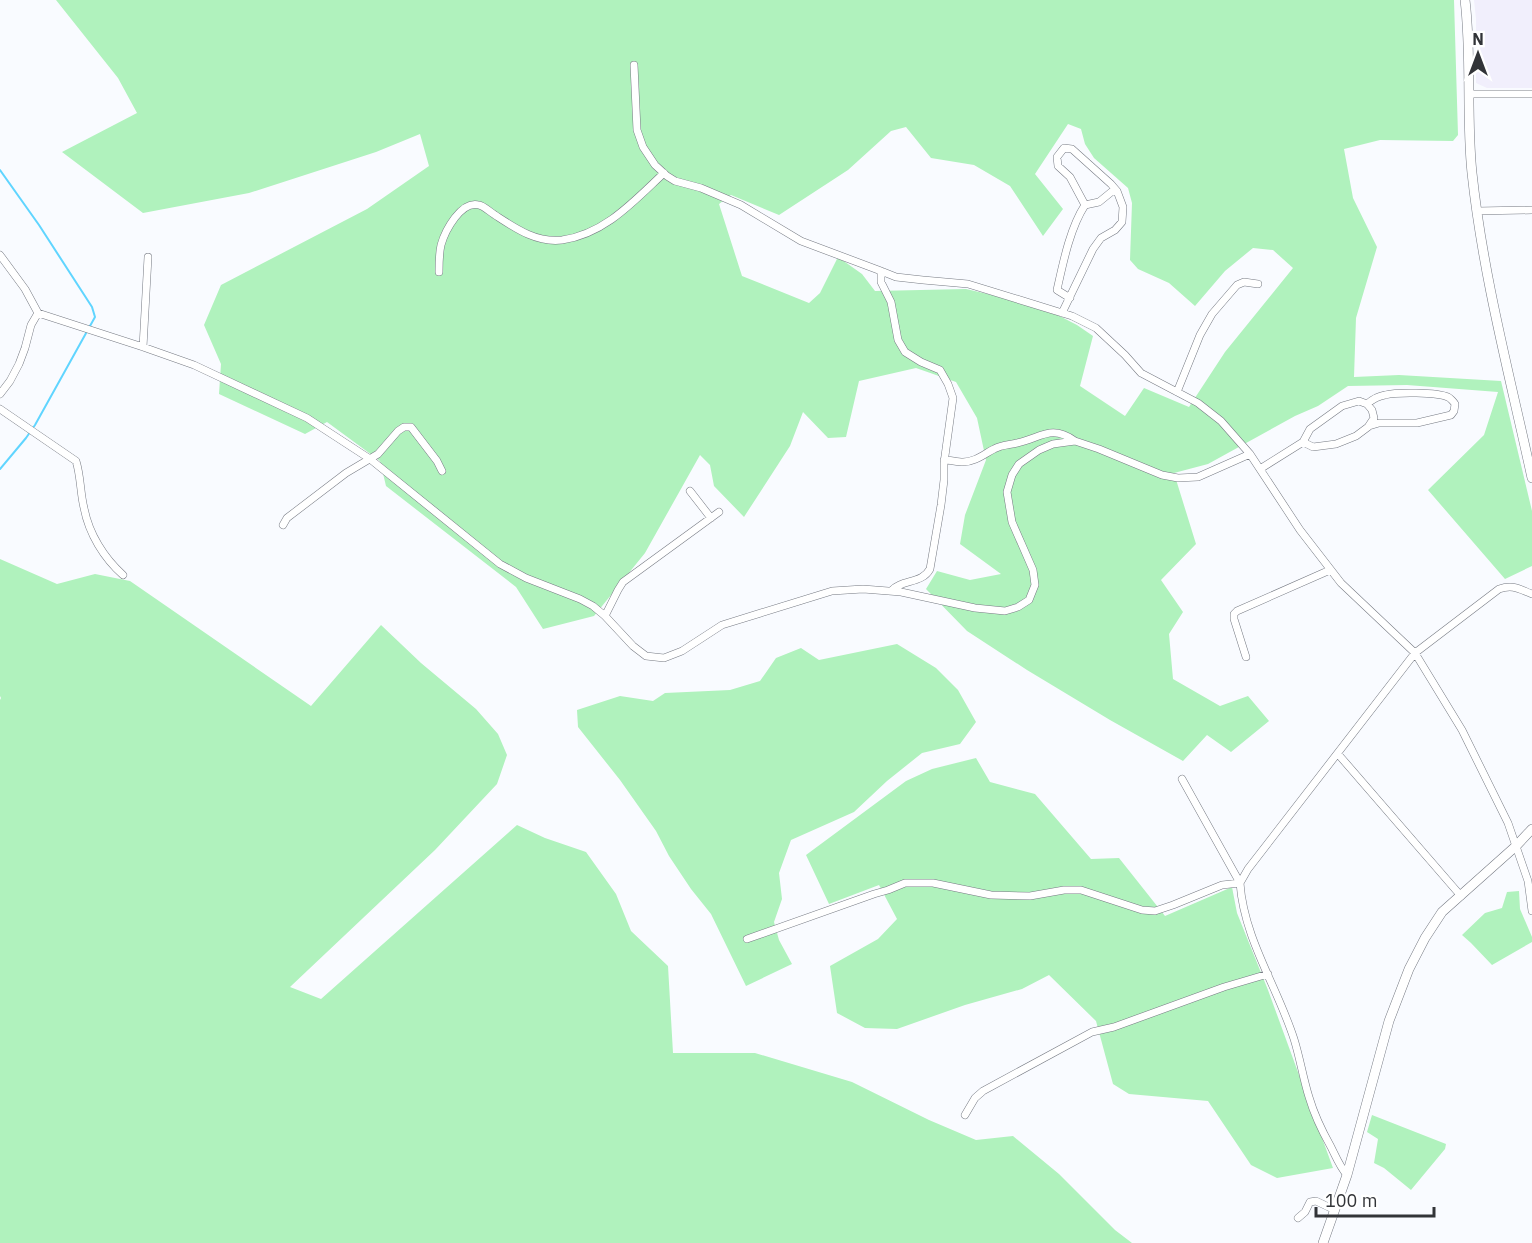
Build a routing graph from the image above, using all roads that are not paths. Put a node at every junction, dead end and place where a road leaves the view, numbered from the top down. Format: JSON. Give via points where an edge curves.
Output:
{"nodes":[{"id":1,"x":1465,"y":0,"type":"edge"},
{"id":2,"x":634,"y":65,"type":"dead end"},
{"id":3,"x":1469,"y":94,"type":"junction"},
{"id":4,"x":1532,"y":94,"type":"edge"},
{"id":5,"x":664,"y":173,"type":"junction"},
{"id":6,"x":1115,"y":189,"type":"junction"},
{"id":7,"x":1085,"y":205,"type":"junction"},
{"id":8,"x":1532,"y":210,"type":"edge"},
{"id":9,"x":1477,"y":211,"type":"junction"},
{"id":10,"x":0,"y":255,"type":"edge"},
{"id":11,"x":147,"y":257,"type":"dead end"},
{"id":12,"x":438,"y":272,"type":"dead end"},
{"id":13,"x":881,"y":272,"type":"junction"},
{"id":14,"x":1258,"y":284,"type":"dead end"},
{"id":15,"x":1070,"y":298,"type":"junction"},
{"id":16,"x":38,"y":313,"type":"junction"},
{"id":17,"x":1062,"y":313,"type":"junction"},
{"id":18,"x":143,"y":347,"type":"junction"},
{"id":19,"x":1177,"y":392,"type":"junction"},
{"id":20,"x":0,"y":394,"type":"edge"},
{"id":21,"x":1367,"y":404,"type":"junction"},
{"id":22,"x":0,"y":409,"type":"edge"},
{"id":23,"x":1368,"y":427,"type":"junction"},
{"id":24,"x":1075,"y":441,"type":"junction"},
{"id":25,"x":1303,"y":442,"type":"junction"},
{"id":26,"x":1250,"y":454,"type":"junction"},
{"id":27,"x":370,"y":459,"type":"junction"},
{"id":28,"x":944,"y":460,"type":"junction"},
{"id":29,"x":1531,"y":465,"type":"edge"},
{"id":30,"x":1260,"y":469,"type":"junction"},
{"id":31,"x":442,"y":471,"type":"dead end"},
{"id":32,"x":1532,"y":478,"type":"edge"},
{"id":33,"x":690,"y":491,"type":"dead end"},
{"id":34,"x":719,"y":512,"type":"dead end"},
{"id":35,"x":711,"y":518,"type":"junction"},
{"id":36,"x":283,"y":525,"type":"dead end"},
{"id":37,"x":1330,"y":570,"type":"junction"},
{"id":38,"x":123,"y":575,"type":"dead end"},
{"id":39,"x":891,"y":591,"type":"junction"},
{"id":40,"x":1532,"y":594,"type":"edge"},
{"id":41,"x":605,"y":616,"type":"junction"},
{"id":42,"x":1414,"y":653,"type":"junction"},
{"id":43,"x":1246,"y":657,"type":"dead end"},
{"id":44,"x":1338,"y":754,"type":"junction"},
{"id":45,"x":1182,"y":779,"type":"dead end"},
{"id":46,"x":1532,"y":829,"type":"edge"},
{"id":47,"x":1516,"y":846,"type":"junction"},
{"id":48,"x":1240,"y":883,"type":"junction"},
{"id":49,"x":1461,"y":896,"type":"junction"},
{"id":50,"x":1532,"y":911,"type":"edge"},
{"id":51,"x":747,"y":939,"type":"dead end"},
{"id":52,"x":1268,"y":974,"type":"junction"},
{"id":53,"x":965,"y":1115,"type":"dead end"},
{"id":54,"x":1347,"y":1175,"type":"junction"},
{"id":55,"x":1335,"y":1210,"type":"junction"},
{"id":56,"x":1298,"y":1218,"type":"dead end"},
{"id":57,"x":1323,"y":1243,"type":"edge"}],
"edges":[{"from":1,"to":3,"type":"street"},
{"from":2,"to":5,"type":"street","via":[[637,130],[643,147]]},
{"from":3,"to":4,"type":"street"},
{"from":3,"to":9,"type":"street"},
{"from":5,"to":12,"type":"street","via":[[606,224],[562,240],[528,235],[479,205],[469,206],[458,213],[448,229],[441,244]]},
{"from":5,"to":13,"type":"street","via":[[675,181],[741,205],[801,241]]},
{"from":6,"to":7,"type":"street","via":[[1100,202]]},
{"from":6,"to":7,"type":"street","via":[[1072,149],[1064,148],[1057,157],[1058,166],[1070,177]]},
{"from":6,"to":15,"type":"street","via":[[1123,207],[1122,222],[1093,249]]},
{"from":7,"to":15,"type":"street","via":[[1078,216],[1057,290]]},
{"from":8,"to":9,"type":"street"},
{"from":9,"to":29,"type":"street","via":[[1486,270]]},
{"from":10,"to":16,"type":"street"},
{"from":11,"to":18,"type":"street"},
{"from":13,"to":17,"type":"street","via":[[968,284]]},
{"from":13,"to":28,"type":"street","via":[[898,340],[905,352],[940,370],[953,398]]},
{"from":14,"to":19,"type":"street","via":[[1237,285],[1212,314]]},
{"from":15,"to":17,"type":"street"},
{"from":16,"to":18,"type":"street"},
{"from":16,"to":20,"type":"street","via":[[19,364]]},
{"from":17,"to":19,"type":"street","via":[[1096,328],[1141,373]]},
{"from":18,"to":27,"type":"street","via":[[194,365],[307,418]]},
{"from":19,"to":26,"type":"street","via":[[1221,421]]},
{"from":21,"to":23,"type":"street","via":[[1374,418]]},
{"from":21,"to":23,"type":"street","via":[[1386,394],[1402,393],[1449,397],[1455,404],[1451,415],[1417,423],[1379,423]]},
{"from":21,"to":25,"type":"street","via":[[1359,400],[1342,406],[1310,429]]},
{"from":22,"to":38,"type":"street","via":[[76,461],[88,526],[112,565]]},
{"from":23,"to":25,"type":"street","via":[[1336,444],[1313,447]]},
{"from":24,"to":26,"type":"street","via":[[1178,478],[1198,477]]},
{"from":24,"to":28,"type":"street","via":[[1052,432],[995,448],[974,460]]},
{"from":24,"to":39,"type":"street","via":[[1053,444],[1019,464],[1007,492],[1012,522],[1033,570],[1035,585],[1029,600],[1005,610]]},
{"from":25,"to":30,"type":"street"},
{"from":26,"to":30,"type":"street"},
{"from":27,"to":31,"type":"street","via":[[398,431],[411,427]]},
{"from":27,"to":36,"type":"street","via":[[346,473]]},
{"from":27,"to":41,"type":"street","via":[[500,564],[580,599]]},
{"from":28,"to":39,"type":"street","via":[[930,569],[922,578],[896,585]]},
{"from":29,"to":32,"type":"street"},
{"from":30,"to":37,"type":"street"},
{"from":33,"to":35,"type":"street"},
{"from":34,"to":35,"type":"street"},
{"from":35,"to":41,"type":"street","via":[[623,582]]},
{"from":37,"to":42,"type":"street"},
{"from":37,"to":43,"type":"street","via":[[1234,614]]},
{"from":39,"to":41,"type":"street","via":[[832,591],[722,625],[664,658],[646,656]]},
{"from":40,"to":42,"type":"street","via":[[1513,586],[1499,589]]},
{"from":42,"to":44,"type":"street"},
{"from":42,"to":47,"type":"street","via":[[1462,730]]},
{"from":44,"to":48,"type":"street"},
{"from":44,"to":49,"type":"street"},
{"from":45,"to":48,"type":"street"},
{"from":46,"to":47,"type":"street"},
{"from":47,"to":49,"type":"street"},
{"from":47,"to":50,"type":"street","via":[[1528,881]]},
{"from":48,"to":51,"type":"street","via":[[1222,885],[1155,911],[1082,890],[1030,896],[991,895],[933,883],[905,883]]},
{"from":48,"to":52,"type":"street","via":[[1246,921]]},
{"from":49,"to":54,"type":"street","via":[[1442,912],[1409,969],[1389,1021]]},
{"from":52,"to":53,"type":"street","via":[[1092,1032],[983,1091]]},
{"from":52,"to":54,"type":"street","via":[[1294,1039],[1310,1099]]},
{"from":54,"to":55,"type":"street"},
{"from":55,"to":56,"type":"street","via":[[1310,1202]]},
{"from":55,"to":57,"type":"street"}]}
